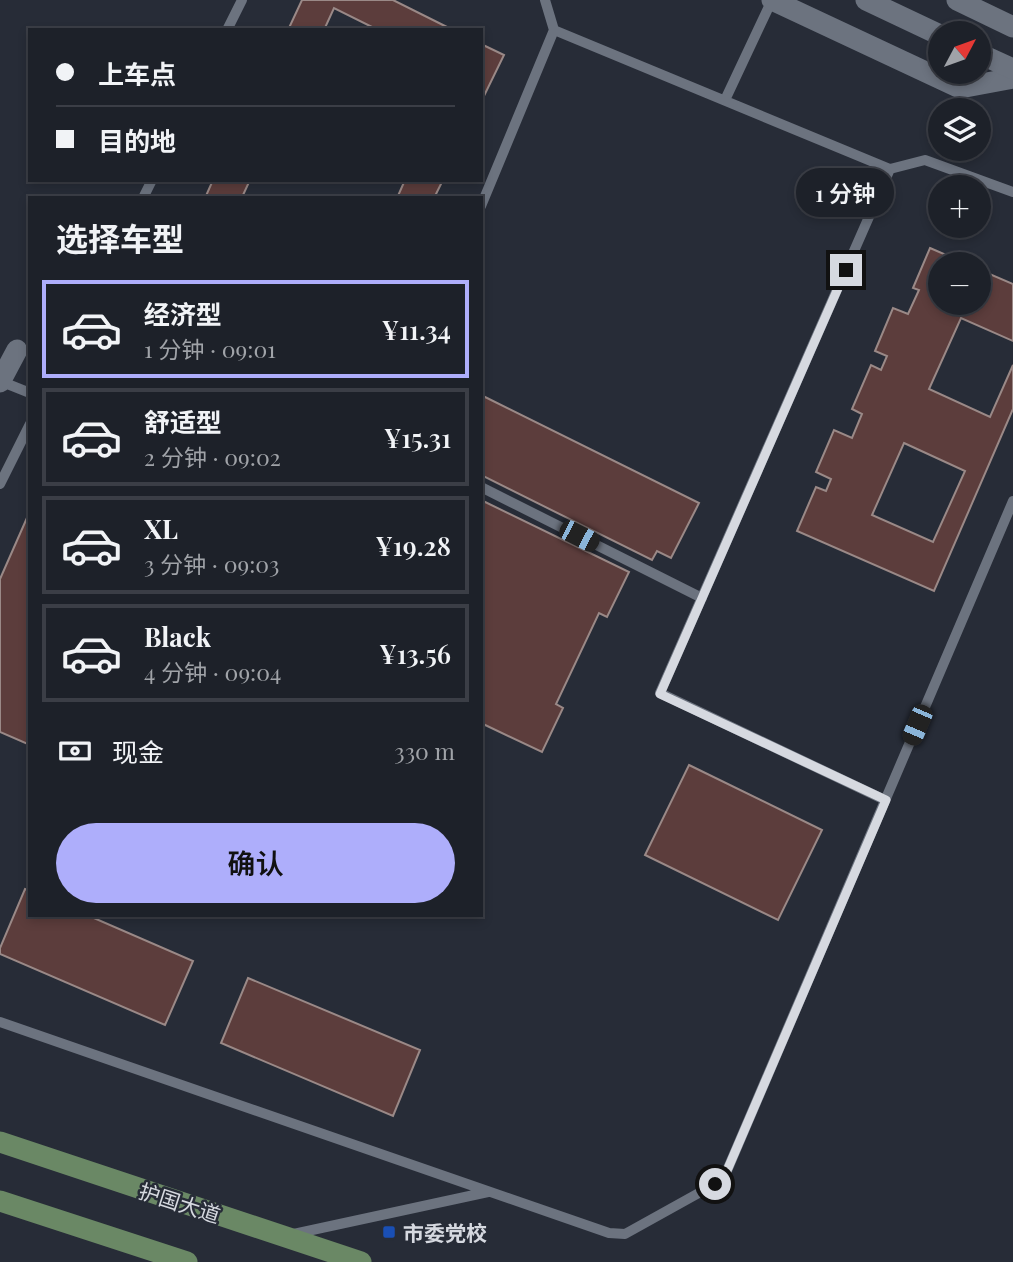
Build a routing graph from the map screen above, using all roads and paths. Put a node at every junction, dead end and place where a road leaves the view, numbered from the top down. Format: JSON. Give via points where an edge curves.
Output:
{"nodes":[{"id":1,"x":242,"y":0,"type":"edge"},
{"id":2,"x":545,"y":0,"type":"edge"},
{"id":3,"x":772,"y":0,"type":"edge"},
{"id":4,"x":866,"y":0,"type":"edge"},
{"id":5,"x":957,"y":0,"type":"edge"},
{"id":6,"x":1013,"y":27,"type":"edge"},
{"id":7,"x":228,"y":28,"type":"edge"},
{"id":8,"x":928,"y":29,"type":"edge"},
{"id":9,"x":554,"y":30,"type":"junction"},
{"id":10,"x":991,"y":59,"type":"edge"},
{"id":11,"x":1013,"y":69,"type":"edge"},
{"id":12,"x":1013,"y":78,"type":"edge"},
{"id":13,"x":724,"y":100,"type":"junction"},
{"id":14,"x":890,"y":169,"type":"junction"},
{"id":15,"x":1013,"y":192,"type":"edge"},
{"id":16,"x":483,"y":201,"type":"edge"},
{"id":17,"x":17,"y":350,"type":"dead end"},
{"id":18,"x":0,"y":382,"type":"edge"},
{"id":19,"x":28,"y":392,"type":"edge"},
{"id":20,"x":28,"y":428,"type":"edge"},
{"id":21,"x":0,"y":484,"type":"edge"},
{"id":22,"x":483,"y":488,"type":"edge"},
{"id":23,"x":1013,"y":501,"type":"edge"},
{"id":24,"x":702,"y":598,"type":"junction"},
{"id":25,"x":886,"y":800,"type":"junction"},
{"id":26,"x":0,"y":1022,"type":"edge"},
{"id":27,"x":0,"y":1142,"type":"edge"},
{"id":28,"x":488,"y":1192,"type":"junction"},
{"id":29,"x":0,"y":1201,"type":"edge"},
{"id":30,"x":283,"y":1236,"type":"junction"},
{"id":31,"x":187,"y":1262,"type":"edge"},
{"id":32,"x":361,"y":1262,"type":"edge"}],
"edges":[{"from":1,"to":7,"type":"lane"},
{"from":2,"to":9,"type":"lane"},
{"from":3,"to":12,"type":"street","via":[[960,88]]},
{"from":3,"to":13,"type":"lane"},
{"from":4,"to":8,"type":"street"},
{"from":5,"to":6,"type":"street"},
{"from":9,"to":13,"type":"lane"},
{"from":9,"to":16,"type":"lane"},
{"from":10,"to":11,"type":"street"},
{"from":13,"to":14,"type":"lane"},
{"from":14,"to":15,"type":"lane","via":[[925,160]]},
{"from":14,"to":24,"type":"lane"},
{"from":17,"to":18,"type":"street"},
{"from":18,"to":19,"type":"lane"},
{"from":20,"to":21,"type":"lane"},
{"from":22,"to":24,"type":"lane"},
{"from":23,"to":25,"type":"lane"},
{"from":24,"to":25,"type":"lane","via":[[660,694]]},
{"from":25,"to":28,"type":"lane","via":[[726,1173],[715,1184],[625,1234],[609,1233]]},
{"from":26,"to":28,"type":"lane"},
{"from":27,"to":30,"type":"main road","name":"护国大道"},
{"from":28,"to":30,"type":"lane"},
{"from":29,"to":31,"type":"main road"},
{"from":30,"to":32,"type":"main road","name":"护国大道"}]}
